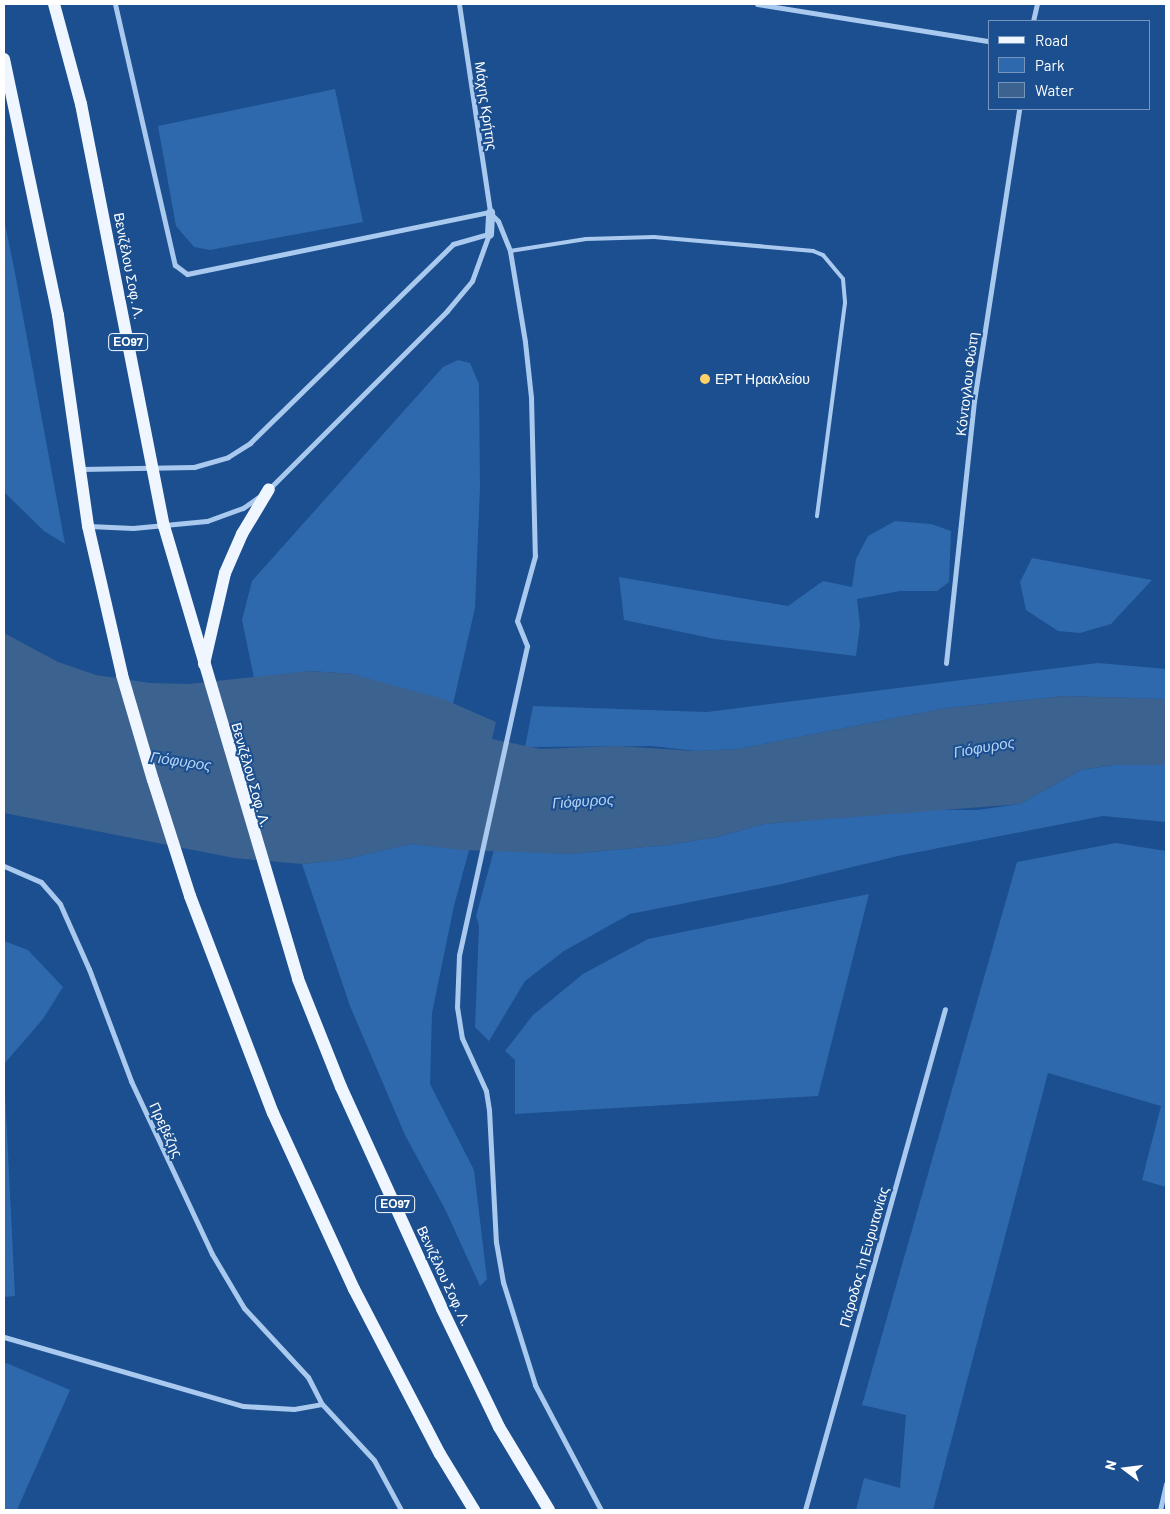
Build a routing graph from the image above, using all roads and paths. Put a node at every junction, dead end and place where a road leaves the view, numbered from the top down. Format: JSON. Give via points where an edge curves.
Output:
{"nodes":[{"id":1,"x":54,"y":4,"type":"edge"},
{"id":2,"x":115,"y":4,"type":"edge"},
{"id":3,"x":459,"y":4,"type":"edge"},
{"id":4,"x":757,"y":4,"type":"edge"},
{"id":5,"x":1037,"y":4,"type":"edge"},
{"id":6,"x":1034,"y":20,"type":"edge"},
{"id":7,"x":988,"y":41,"type":"edge"},
{"id":8,"x":4,"y":59,"type":"edge"},
{"id":9,"x":1019,"y":110,"type":"edge"},
{"id":10,"x":490,"y":212,"type":"junction"},
{"id":11,"x":489,"y":234,"type":"junction"},
{"id":12,"x":510,"y":251,"type":"junction"},
{"id":13,"x":151,"y":466,"type":"junction"},
{"id":14,"x":80,"y":469,"type":"junction"},
{"id":15,"x":269,"y":489,"type":"junction"},
{"id":16,"x":816,"y":516,"type":"dead end"},
{"id":17,"x":88,"y":526,"type":"junction"},
{"id":18,"x":164,"y":526,"type":"junction"},
{"id":19,"x":946,"y":663,"type":"dead end"},
{"id":20,"x":205,"y":672,"type":"junction"},
{"id":21,"x":4,"y":866,"type":"edge"},
{"id":22,"x":945,"y":1010,"type":"dead end"},
{"id":23,"x":4,"y":1337,"type":"edge"},
{"id":24,"x":322,"y":1404,"type":"junction"},
{"id":25,"x":1166,"y":1484,"type":"edge"},
{"id":26,"x":401,"y":1510,"type":"edge"},
{"id":27,"x":474,"y":1510,"type":"edge"},
{"id":28,"x":549,"y":1510,"type":"edge"},
{"id":29,"x":601,"y":1510,"type":"edge"},
{"id":30,"x":805,"y":1510,"type":"edge"},
{"id":31,"x":1160,"y":1510,"type":"edge"}],
"edges":[{"from":1,"to":13,"type":"main road","name":"Βενιζέλου Σοφ. Λ.","number":"ΕΟ97","via":[[87,131]]},
{"from":2,"to":10,"type":"street","via":[[174,265],[187,274]]},
{"from":3,"to":10,"type":"street","name":"Μάχης Κρήτης"},
{"from":4,"to":7,"type":"street"},
{"from":5,"to":6,"type":"street"},
{"from":8,"to":14,"type":"main road","via":[[58,315]]},
{"from":9,"to":19,"type":"street","name":"Κόντογλου Φώτη","via":[[974,401]]},
{"from":10,"to":11,"type":"street"},
{"from":10,"to":12,"type":"street","via":[[498,221]]},
{"from":11,"to":13,"type":"street","via":[[453,244],[239,451],[207,464]]},
{"from":11,"to":15,"type":"street","via":[[472,281],[448,311]]},
{"from":12,"to":16,"type":"lane","via":[[586,239],[670,237],[813,251],[829,260],[843,278],[845,303]]},
{"from":12,"to":29,"type":"street","via":[[526,352],[534,453],[535,556],[517,621],[528,646],[459,955],[457,1007],[462,1038],[486,1091],[496,1242],[503,1282],[535,1384]]},
{"from":13,"to":14,"type":"street"},
{"from":13,"to":18,"type":"main road","name":"Βενιζέλου Σοφ. Λ.","number":"ΕΟ97"},
{"from":14,"to":17,"type":"main road"},
{"from":15,"to":18,"type":"street","via":[[252,503],[222,517]]},
{"from":15,"to":20,"type":"main road","via":[[242,534],[225,573]]},
{"from":17,"to":18,"type":"street"},
{"from":17,"to":27,"type":"main road","via":[[137,728],[190,896],[273,1113],[354,1289],[440,1454]]},
{"from":18,"to":20,"type":"main road","name":"Βενιζέλου Σοφ. Λ.","number":"ΕΟ97"},
{"from":20,"to":28,"type":"main road","name":"Βενιζέλου Σοφ. Λ.","number":"ΕΟ97","via":[[298,979],[345,1096],[499,1427]]},
{"from":21,"to":24,"type":"street","name":"Πρεβέζης","via":[[41,882],[60,904],[131,1081],[212,1254],[244,1308],[308,1377]]},
{"from":22,"to":30,"type":"street","name":"Πάροδος 1η Ευρυτανίας"},
{"from":23,"to":24,"type":"street","via":[[244,1406],[294,1409]]},
{"from":24,"to":26,"type":"street","name":"Πρεβέζης","via":[[374,1460]]},
{"from":25,"to":31,"type":"street"}]}
